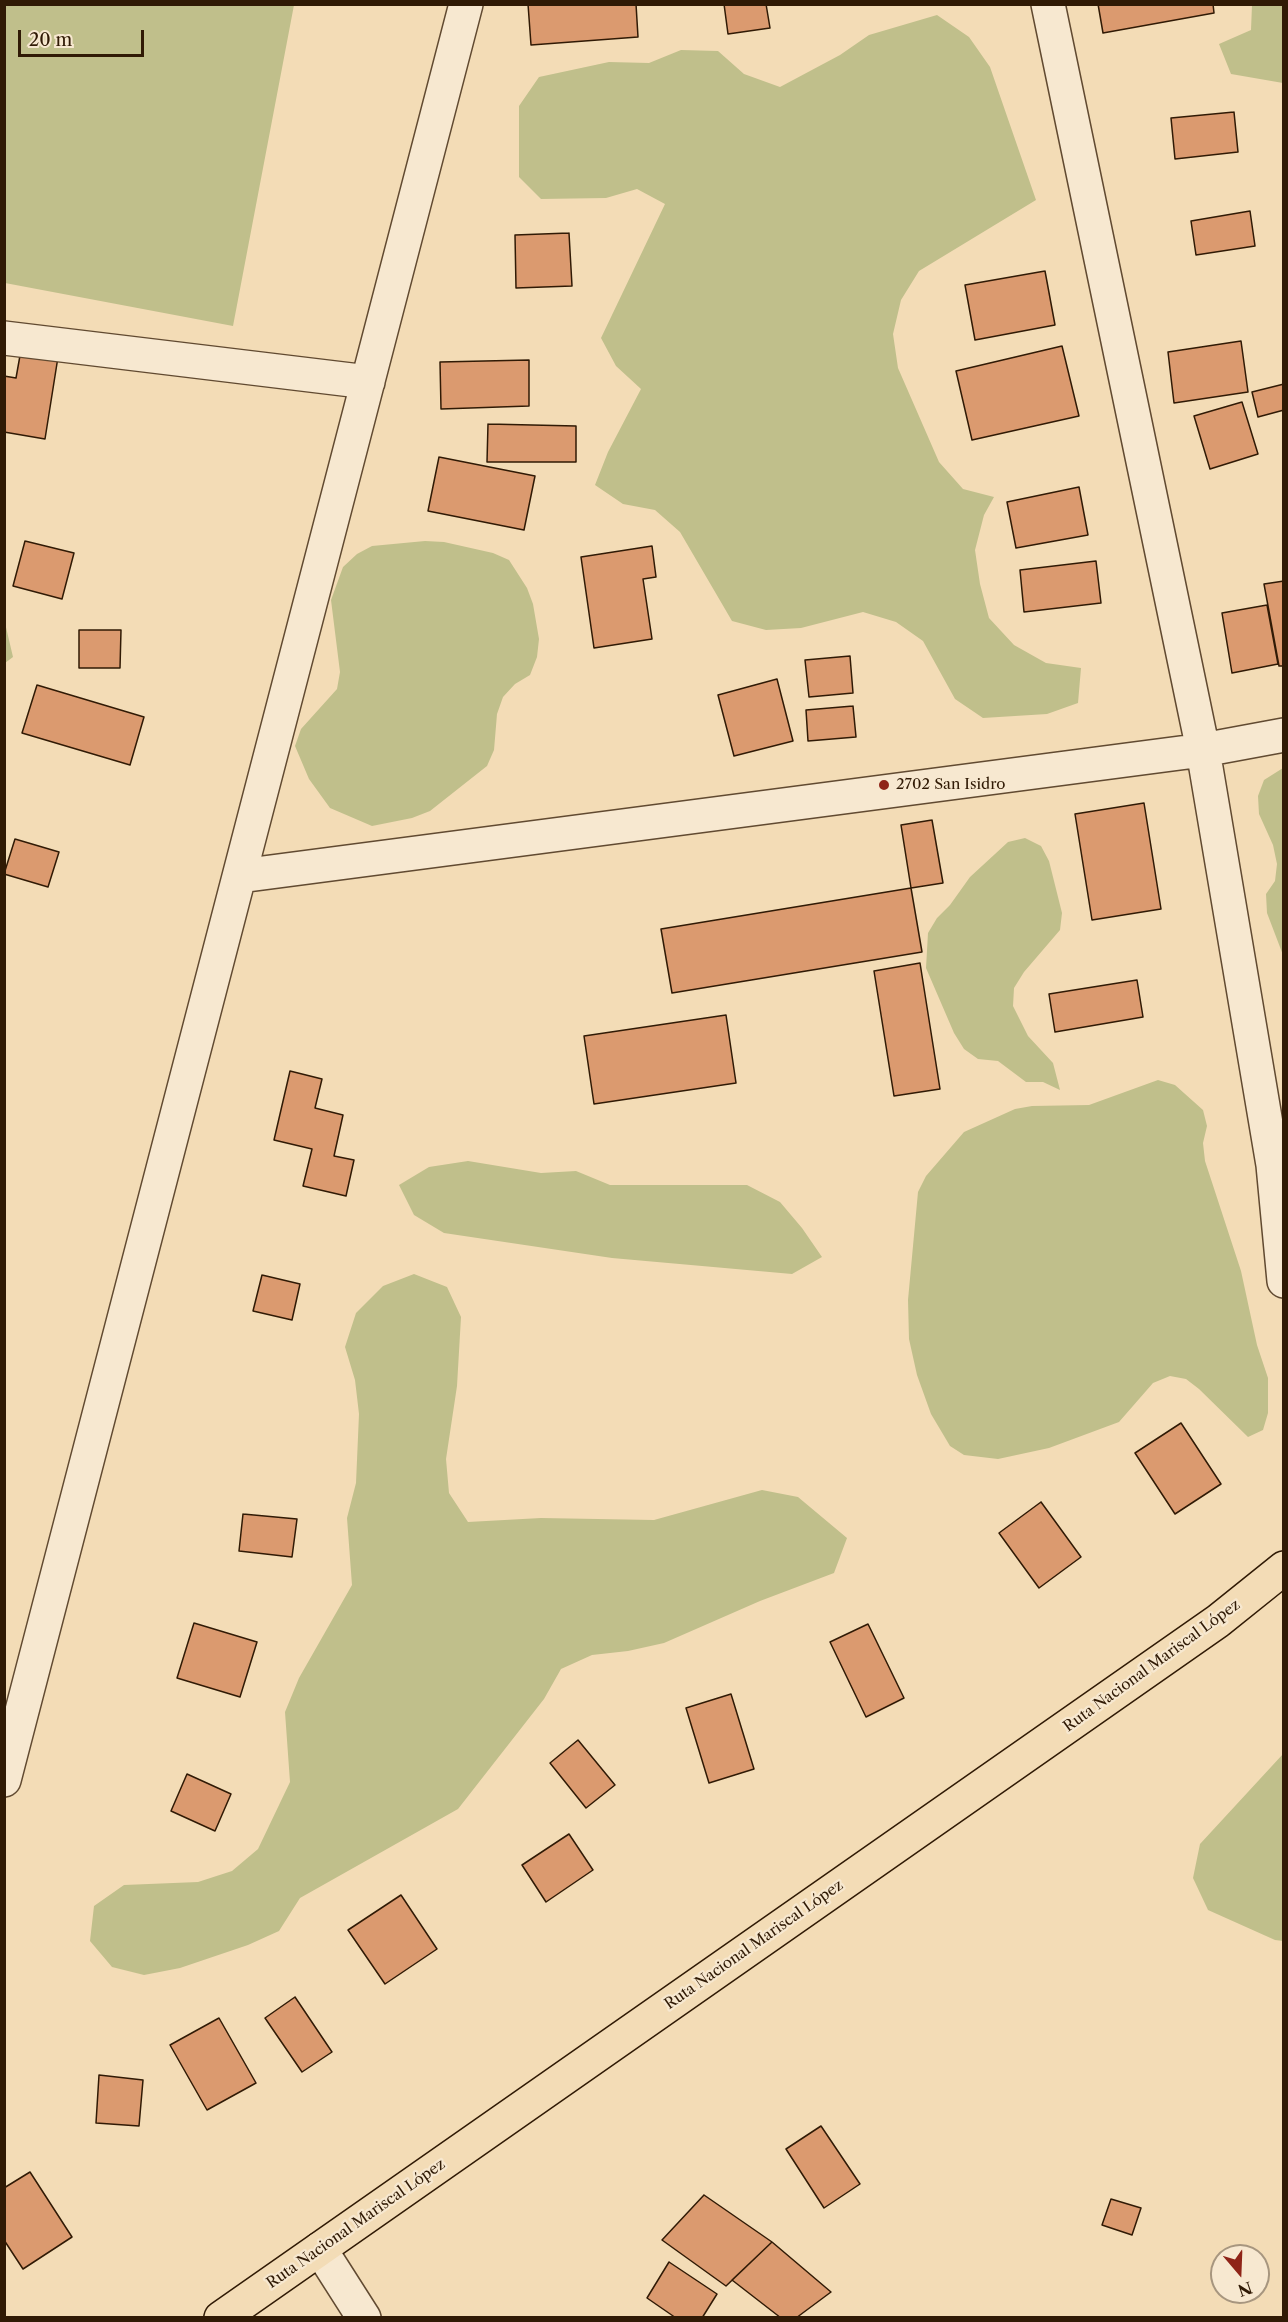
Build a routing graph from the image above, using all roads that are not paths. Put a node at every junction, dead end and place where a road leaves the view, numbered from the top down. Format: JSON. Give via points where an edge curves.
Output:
{"nodes":[{"id":1,"x":466,"y":4,"type":"edge"},
{"id":2,"x":1048,"y":4,"type":"edge"},
{"id":3,"x":4,"y":338,"type":"edge"},
{"id":4,"x":368,"y":382,"type":"junction"},
{"id":5,"x":1284,"y":735,"type":"edge"},
{"id":6,"x":1203,"y":750,"type":"junction"},
{"id":7,"x":240,"y":876,"type":"junction"},
{"id":8,"x":1284,"y":1281,"type":"edge"},
{"id":9,"x":1284,"y":1568,"type":"edge"},
{"id":10,"x":4,"y":1780,"type":"edge"},
{"id":11,"x":320,"y":2249,"type":"junction"},
{"id":12,"x":221,"y":2318,"type":"edge"},
{"id":13,"x":364,"y":2318,"type":"edge"}],
"edges":[{"from":1,"to":4,"type":"street"},
{"from":2,"to":6,"type":"street"},
{"from":3,"to":4,"type":"street"},
{"from":4,"to":7,"type":"street"},
{"from":5,"to":6,"type":"street"},
{"from":6,"to":7,"type":"street"},
{"from":6,"to":8,"type":"street","via":[[1273,1165]]},
{"from":7,"to":10,"type":"street"},
{"from":9,"to":11,"type":"highway","name":"Ruta Nacional Mariscal López","via":[[1199,1634]]},
{"from":11,"to":12,"type":"highway","name":"Ruta Nacional Mariscal López"},
{"from":11,"to":13,"type":"street"}]}
